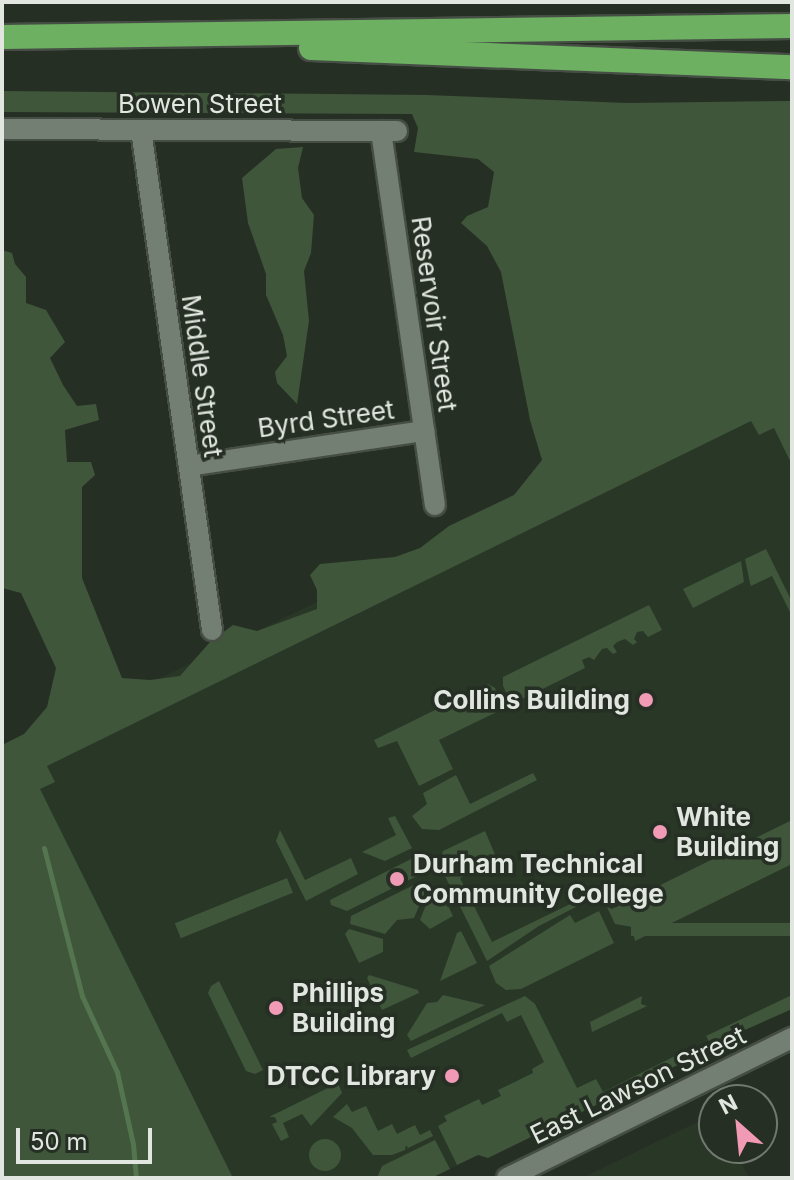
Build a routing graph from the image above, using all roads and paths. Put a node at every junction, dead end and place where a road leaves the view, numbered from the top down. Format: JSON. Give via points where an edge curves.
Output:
{"nodes":[{"id":1,"x":792,"y":26,"type":"edge"},
{"id":2,"x":61,"y":36,"type":"junction"},
{"id":3,"x":2,"y":37,"type":"edge"},
{"id":4,"x":792,"y":67,"type":"edge"},
{"id":5,"x":2,"y":129,"type":"edge"},
{"id":6,"x":141,"y":130,"type":"junction"},
{"id":7,"x":389,"y":131,"type":"joint"},
{"id":8,"x":424,"y":431,"type":"junction"},
{"id":9,"x":189,"y":466,"type":"junction"},
{"id":10,"x":435,"y":505,"type":"dead end"},
{"id":11,"x":212,"y":630,"type":"dead end"},
{"id":12,"x":792,"y":1038,"type":"edge"},
{"id":13,"x":507,"y":1178,"type":"edge"}],
"edges":[{"from":1,"to":2,"type":"highway"},
{"from":2,"to":3,"type":"highway"},
{"from":2,"to":4,"type":"highway"},
{"from":5,"to":6,"type":"street","name":"Bowen Street"},
{"from":6,"to":7,"type":"street","name":"Bowen Street"},
{"from":6,"to":9,"type":"street","name":"Middle Street"},
{"from":7,"to":8,"type":"street","name":"Reservoir Street"},
{"from":8,"to":9,"type":"street","name":"Byrd Street"},
{"from":8,"to":10,"type":"street","name":"Reservoir Street"},
{"from":9,"to":11,"type":"street","name":"Middle Street"},
{"from":12,"to":13,"type":"street","name":"East Lawson Street"}]}
